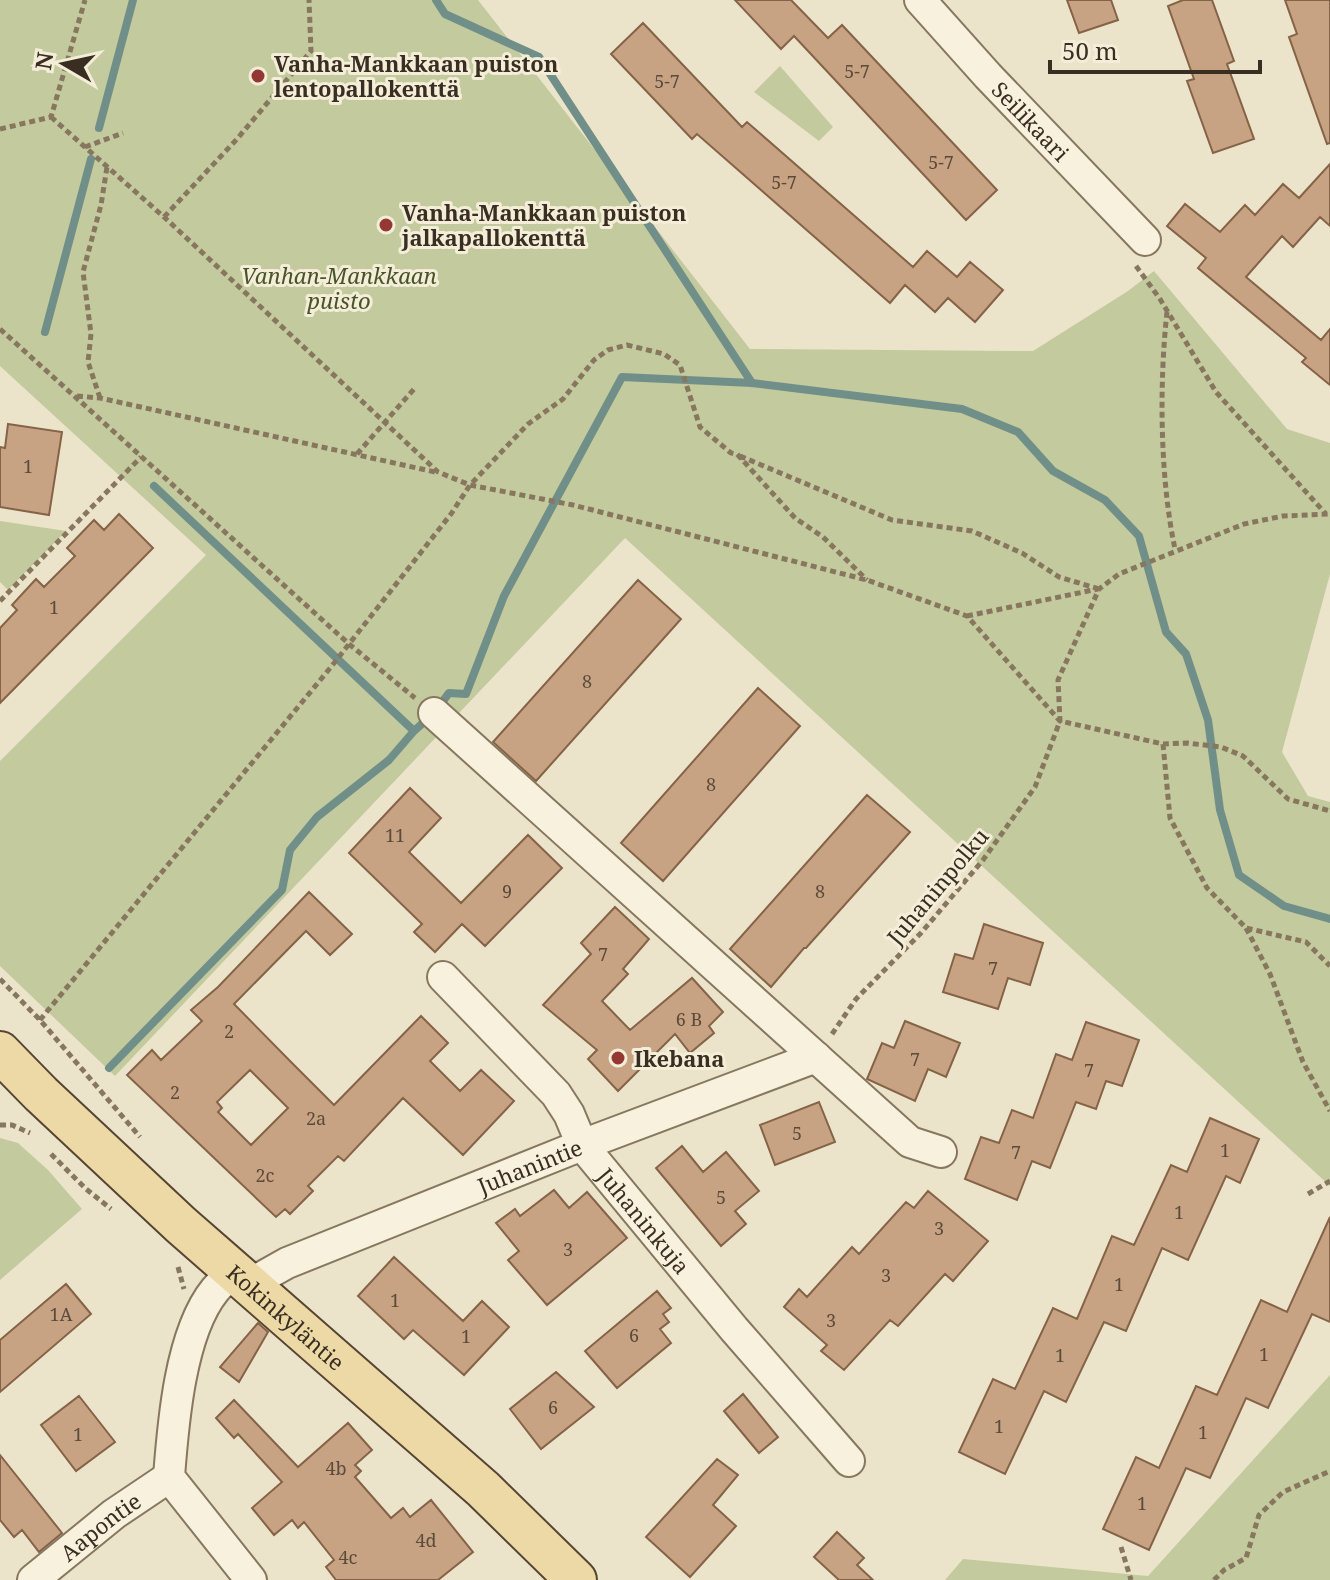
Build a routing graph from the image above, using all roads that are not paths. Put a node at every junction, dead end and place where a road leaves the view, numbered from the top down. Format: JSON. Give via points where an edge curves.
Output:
{"nodes":[{"id":1,"x":920,"y":0,"type":"edge"},
{"id":2,"x":1140,"y":252,"type":"road end"},
{"id":3,"x":434,"y":713,"type":"road end"},
{"id":4,"x":443,"y":977,"type":"dead end"},
{"id":5,"x":816,"y":1057,"type":"junction"},
{"id":6,"x":5,"y":1068,"type":"edge"},
{"id":7,"x":582,"y":1145,"type":"junction"},
{"id":8,"x":941,"y":1152,"type":"dead end"},
{"id":9,"x":240,"y":1279,"type":"junction"},
{"id":10,"x":849,"y":1461,"type":"dead end"},
{"id":11,"x":169,"y":1477,"type":"junction"},
{"id":12,"x":33,"y":1580,"type":"edge"},
{"id":13,"x":251,"y":1580,"type":"edge"},
{"id":14,"x":576,"y":1580,"type":"edge"}],
"edges":[{"from":1,"to":2,"type":"street","name":"Seilikaari"},
{"from":3,"to":5,"type":"street"},
{"from":4,"to":7,"type":"street","name":"Juhaninkuja","via":[[556,1094]]},
{"from":5,"to":7,"type":"street","name":"Juhanintie"},
{"from":5,"to":8,"type":"street","via":[[910,1142]]},
{"from":6,"to":9,"type":"main road","name":"Kokinkyläntie"},
{"from":7,"to":9,"type":"street","name":"Juhanintie"},
{"from":7,"to":10,"type":"street","name":"Juhaninkuja"},
{"from":9,"to":11,"type":"street","via":[[215,1290],[193,1335],[182,1373]]},
{"from":9,"to":14,"type":"main road","name":"Kokinkyläntie","via":[[483,1489]]},
{"from":11,"to":12,"type":"street","name":"Aapontie"},
{"from":11,"to":13,"type":"street"}]}
